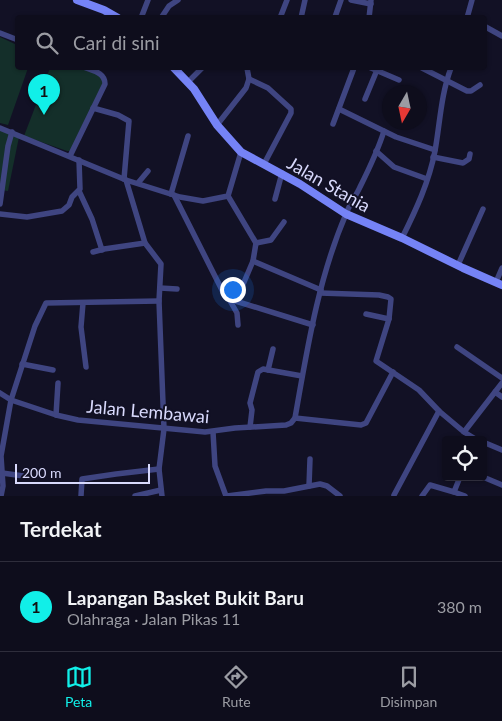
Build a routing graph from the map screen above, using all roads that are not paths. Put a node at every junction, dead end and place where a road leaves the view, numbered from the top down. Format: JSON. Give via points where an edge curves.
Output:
{"nodes":[{"id":1,"x":77,"y":0,"type":"edge"},
{"id":2,"x":148,"y":0,"type":"edge"},
{"id":3,"x":178,"y":0,"type":"edge"},
{"id":4,"x":287,"y":0,"type":"edge"},
{"id":5,"x":305,"y":0,"type":"edge"},
{"id":6,"x":341,"y":0,"type":"edge"},
{"id":7,"x":351,"y":0,"type":"edge"},
{"id":8,"x":472,"y":0,"type":"edge"},
{"id":9,"x":371,"y":2,"type":"edge"},
{"id":10,"x":113,"y":15,"type":"edge"},
{"id":11,"x":142,"y":15,"type":"edge"},
{"id":12,"x":163,"y":15,"type":"edge"},
{"id":13,"x":281,"y":15,"type":"edge"},
{"id":14,"x":302,"y":15,"type":"edge"},
{"id":15,"x":336,"y":15,"type":"edge"},
{"id":16,"x":369,"y":15,"type":"edge"},
{"id":17,"x":468,"y":15,"type":"edge"},
{"id":18,"x":487,"y":28,"type":"edge"},
{"id":19,"x":0,"y":33,"type":"edge"},
{"id":20,"x":502,"y":36,"type":"edge"},
{"id":21,"x":15,"y":39,"type":"edge"},
{"id":22,"x":91,"y":70,"type":"edge"},
{"id":23,"x":176,"y":70,"type":"edge"},
{"id":24,"x":200,"y":70,"type":"edge"},
{"id":25,"x":247,"y":70,"type":"edge"},
{"id":26,"x":353,"y":70,"type":"edge"},
{"id":27,"x":374,"y":70,"type":"edge"},
{"id":28,"x":376,"y":70,"type":"edge"},
{"id":29,"x":426,"y":70,"type":"edge"},
{"id":30,"x":450,"y":70,"type":"edge"},
{"id":31,"x":249,"y":79,"type":"junction"},
{"id":32,"x":398,"y":80,"type":"dead end"},
{"id":33,"x":446,"y":80,"type":"junction"},
{"id":34,"x":188,"y":82,"type":"junction"},
{"id":35,"x":480,"y":85,"type":"dead end"},
{"id":36,"x":365,"y":100,"type":"dead end"},
{"id":37,"x":93,"y":108,"type":"junction"},
{"id":38,"x":339,"y":109,"type":"junction"},
{"id":39,"x":333,"y":124,"type":"dead end"},
{"id":40,"x":217,"y":125,"type":"junction"},
{"id":41,"x":6,"y":130,"type":"edge"},
{"id":42,"x":384,"y":131,"type":"junction"},
{"id":43,"x":188,"y":136,"type":"dead end"},
{"id":44,"x":435,"y":150,"type":"junction"},
{"id":45,"x":376,"y":151,"type":"junction"},
{"id":46,"x":241,"y":152,"type":"junction"},
{"id":47,"x":470,"y":154,"type":"dead end"},
{"id":48,"x":70,"y":156,"type":"junction"},
{"id":49,"x":433,"y":157,"type":"junction"},
{"id":50,"x":79,"y":160,"type":"junction"},
{"id":51,"x":264,"y":164,"type":"junction"},
{"id":52,"x":148,"y":171,"type":"dead end"},
{"id":53,"x":282,"y":173,"type":"junction"},
{"id":54,"x":428,"y":178,"type":"junction"},
{"id":55,"x":125,"y":179,"type":"junction"},
{"id":56,"x":138,"y":183,"type":"junction"},
{"id":57,"x":79,"y":191,"type":"junction"},
{"id":58,"x":173,"y":195,"type":"junction"},
{"id":59,"x":228,"y":196,"type":"junction"},
{"id":60,"x":275,"y":199,"type":"dead end"},
{"id":61,"x":0,"y":204,"type":"edge"},
{"id":62,"x":483,"y":209,"type":"dead end"},
{"id":63,"x":0,"y":214,"type":"edge"},
{"id":64,"x":346,"y":214,"type":"junction"},
{"id":65,"x":284,"y":222,"type":"dead end"},
{"id":66,"x":402,"y":238,"type":"junction"},
{"id":67,"x":144,"y":243,"type":"junction"},
{"id":68,"x":256,"y":243,"type":"junction"},
{"id":69,"x":102,"y":250,"type":"junction"},
{"id":70,"x":94,"y":252,"type":"dead end"},
{"id":71,"x":253,"y":261,"type":"junction"},
{"id":72,"x":458,"y":265,"type":"junction"},
{"id":73,"x":502,"y":268,"type":"edge"},
{"id":74,"x":499,"y":284,"type":"edge"},
{"id":75,"x":160,"y":288,"type":"junction"},
{"id":76,"x":177,"y":289,"type":"dead end"},
{"id":77,"x":321,"y":292,"type":"junction"},
{"id":78,"x":229,"y":299,"type":"junction"},
{"id":79,"x":159,"y":301,"type":"junction"},
{"id":80,"x":236,"y":301,"type":"junction"},
{"id":81,"x":83,"y":302,"type":"junction"},
{"id":82,"x":366,"y":314,"type":"dead end"},
{"id":83,"x":389,"y":319,"type":"junction"},
{"id":84,"x":238,"y":325,"type":"dead end"},
{"id":85,"x":312,"y":325,"type":"junction"},
{"id":86,"x":457,"y":347,"type":"dead end"},
{"id":87,"x":273,"y":349,"type":"dead end"},
{"id":88,"x":22,"y":364,"type":"junction"},
{"id":89,"x":86,"y":367,"type":"dead end"},
{"id":90,"x":53,"y":370,"type":"dead end"},
{"id":91,"x":268,"y":370,"type":"junction"},
{"id":92,"x":393,"y":372,"type":"junction"},
{"id":93,"x":302,"y":376,"type":"junction"},
{"id":94,"x":502,"y":378,"type":"edge"},
{"id":95,"x":502,"y":382,"type":"edge"},
{"id":96,"x":58,"y":383,"type":"dead end"},
{"id":97,"x":495,"y":392,"type":"junction"},
{"id":98,"x":0,"y":393,"type":"edge"},
{"id":99,"x":502,"y":397,"type":"edge"},
{"id":100,"x":11,"y":400,"type":"junction"},
{"id":101,"x":439,"y":411,"type":"junction"},
{"id":102,"x":56,"y":415,"type":"junction"},
{"id":103,"x":295,"y":418,"type":"junction"},
{"id":104,"x":250,"y":427,"type":"junction"},
{"id":105,"x":164,"y":429,"type":"junction"},
{"id":106,"x":213,"y":432,"type":"junction"},
{"id":107,"x":464,"y":432,"type":"junction"},
{"id":108,"x":470,"y":436,"type":"edge"},
{"id":109,"x":487,"y":444,"type":"edge"},
{"id":110,"x":502,"y":450,"type":"edge"},
{"id":111,"x":310,"y":459,"type":"dead end"},
{"id":112,"x":159,"y":469,"type":"junction"},
{"id":113,"x":2,"y":474,"type":"junction"},
{"id":114,"x":24,"y":476,"type":"dead end"},
{"id":115,"x":487,"y":479,"type":"edge"},
{"id":116,"x":458,"y":481,"type":"edge"},
{"id":117,"x":502,"y":485,"type":"edge"},
{"id":118,"x":308,"y":486,"type":"junction"},
{"id":119,"x":454,"y":492,"type":"junction"},
{"id":120,"x":161,"y":493,"type":"edge"},
{"id":121,"x":285,"y":493,"type":"edge"},
{"id":122,"x":394,"y":494,"type":"dead end"},
{"id":123,"x":1,"y":496,"type":"edge"},
{"id":124,"x":81,"y":496,"type":"edge"},
{"id":125,"x":136,"y":496,"type":"edge"},
{"id":126,"x":227,"y":496,"type":"edge"},
{"id":127,"x":340,"y":496,"type":"edge"},
{"id":128,"x":422,"y":496,"type":"edge"},
{"id":129,"x":465,"y":496,"type":"edge"}],
"edges":[{"from":1,"to":10,"type":"street"},
{"from":2,"to":11,"type":"street"},
{"from":3,"to":12,"type":"street"},
{"from":4,"to":13,"type":"street"},
{"from":5,"to":14,"type":"street"},
{"from":6,"to":15,"type":"street"},
{"from":7,"to":9,"type":"street"},
{"from":8,"to":17,"type":"street"},
{"from":9,"to":16,"type":"street"},
{"from":18,"to":20,"type":"street"},
{"from":19,"to":21,"type":"street"},
{"from":22,"to":37,"type":"street","via":[[105,79]]},
{"from":23,"to":34,"type":"street","name":"Jalan Stania"},
{"from":24,"to":34,"type":"street"},
{"from":25,"to":31,"type":"street"},
{"from":26,"to":38,"type":"street"},
{"from":27,"to":36,"type":"street"},
{"from":28,"to":32,"type":"street"},
{"from":29,"to":33,"type":"street"},
{"from":30,"to":33,"type":"street"},
{"from":31,"to":40,"type":"street","via":[[242,94]]},
{"from":31,"to":51,"type":"street","via":[[268,88],[291,110]]},
{"from":33,"to":35,"type":"street","via":[[469,91]]},
{"from":33,"to":44,"type":"street"},
{"from":34,"to":40,"type":"street","name":"Jalan Stania"},
{"from":37,"to":48,"type":"street"},
{"from":37,"to":55,"type":"street","via":[[129,121]]},
{"from":38,"to":39,"type":"street"},
{"from":38,"to":42,"type":"street"},
{"from":40,"to":46,"type":"street","name":"Jalan Stania"},
{"from":41,"to":48,"type":"street"},
{"from":41,"to":61,"type":"street"},
{"from":42,"to":44,"type":"street"},
{"from":42,"to":45,"type":"street"},
{"from":43,"to":58,"type":"street"},
{"from":44,"to":49,"type":"street"},
{"from":45,"to":54,"type":"street","via":[[394,166]]},
{"from":45,"to":64,"type":"street"},
{"from":46,"to":51,"type":"street","name":"Jalan Stania"},
{"from":46,"to":59,"type":"street"},
{"from":47,"to":49,"type":"street","via":[[463,163]]},
{"from":48,"to":50,"type":"street"},
{"from":49,"to":54,"type":"street"},
{"from":50,"to":55,"type":"street"},
{"from":50,"to":57,"type":"street"},
{"from":51,"to":53,"type":"street","name":"Jalan Stania"},
{"from":52,"to":56,"type":"street"},
{"from":53,"to":60,"type":"street"},
{"from":53,"to":64,"type":"street","name":"Jalan Stania"},
{"from":54,"to":66,"type":"street"},
{"from":55,"to":56,"type":"street"},
{"from":55,"to":67,"type":"street"},
{"from":56,"to":58,"type":"street"},
{"from":57,"to":63,"type":"street","via":[[62,211],[27,217]]},
{"from":57,"to":69,"type":"street"},
{"from":58,"to":59,"type":"street","via":[[203,201]]},
{"from":58,"to":78,"type":"street","via":[[211,271]]},
{"from":59,"to":68,"type":"street"},
{"from":62,"to":72,"type":"street"},
{"from":64,"to":66,"type":"street","name":"Jalan Stania"},
{"from":64,"to":77,"type":"street"},
{"from":65,"to":68,"type":"street","via":[[271,240]]},
{"from":66,"to":72,"type":"street","name":"Jalan Stania"},
{"from":67,"to":69,"type":"street"},
{"from":67,"to":75,"type":"street","via":[[161,264]]},
{"from":68,"to":71,"type":"street"},
{"from":69,"to":70,"type":"street"},
{"from":71,"to":77,"type":"street"},
{"from":71,"to":80,"type":"street"},
{"from":72,"to":74,"type":"street","name":"Jalan Stania"},
{"from":73,"to":74,"type":"street"},
{"from":75,"to":76,"type":"street"},
{"from":75,"to":79,"type":"street"},
{"from":77,"to":83,"type":"street","via":[[388,297],[392,303]]},
{"from":77,"to":85,"type":"street"},
{"from":78,"to":80,"type":"street"},
{"from":78,"to":84,"type":"street","via":[[238,314]]},
{"from":79,"to":81,"type":"street"},
{"from":79,"to":105,"type":"street"},
{"from":80,"to":85,"type":"street"},
{"from":81,"to":88,"type":"street","via":[[46,303]]},
{"from":81,"to":89,"type":"street","via":[[81,327]]},
{"from":82,"to":83,"type":"street"},
{"from":83,"to":92,"type":"street","via":[[376,360]]},
{"from":85,"to":93,"type":"street"},
{"from":86,"to":94,"type":"street"},
{"from":87,"to":91,"type":"street"},
{"from":88,"to":90,"type":"street"},
{"from":88,"to":100,"type":"street"},
{"from":91,"to":93,"type":"street"},
{"from":91,"to":104,"type":"street","via":[[258,372],[251,400]]},
{"from":92,"to":101,"type":"street","via":[[419,390]]},
{"from":92,"to":103,"type":"street","via":[[366,424]]},
{"from":93,"to":103,"type":"street"},
{"from":95,"to":97,"type":"street"},
{"from":96,"to":102,"type":"street"},
{"from":97,"to":99,"type":"street"},
{"from":97,"to":107,"type":"street"},
{"from":98,"to":100,"type":"street","name":"Jalan Lembawai"},
{"from":100,"to":102,"type":"street","name":"Jalan Lembawai"},
{"from":100,"to":113,"type":"street","via":[[1,456]]},
{"from":101,"to":107,"type":"street"},
{"from":101,"to":122,"type":"street"},
{"from":102,"to":105,"type":"street","name":"Jalan Lembawai"},
{"from":103,"to":104,"type":"street","name":"Jalan Lembawai","via":[[286,425]]},
{"from":104,"to":106,"type":"street","name":"Jalan Lembawai"},
{"from":105,"to":106,"type":"street","name":"Jalan Lembawai"},
{"from":105,"to":112,"type":"street"},
{"from":106,"to":126,"type":"street","via":[[215,466]]},
{"from":107,"to":108,"type":"street"},
{"from":109,"to":110,"type":"street"},
{"from":111,"to":118,"type":"street"},
{"from":112,"to":120,"type":"street"},
{"from":112,"to":124,"type":"street","via":[[83,479]]},
{"from":113,"to":114,"type":"street"},
{"from":113,"to":123,"type":"street"},
{"from":115,"to":117,"type":"street"},
{"from":116,"to":119,"type":"street"},
{"from":118,"to":121,"type":"street"},
{"from":118,"to":127,"type":"street","via":[[327,486]]},
{"from":119,"to":128,"type":"street","via":[[430,484]]},
{"from":119,"to":129,"type":"street"},
{"from":120,"to":125,"type":"street"},
{"from":121,"to":126,"type":"street","via":[[266,491]]}]}
